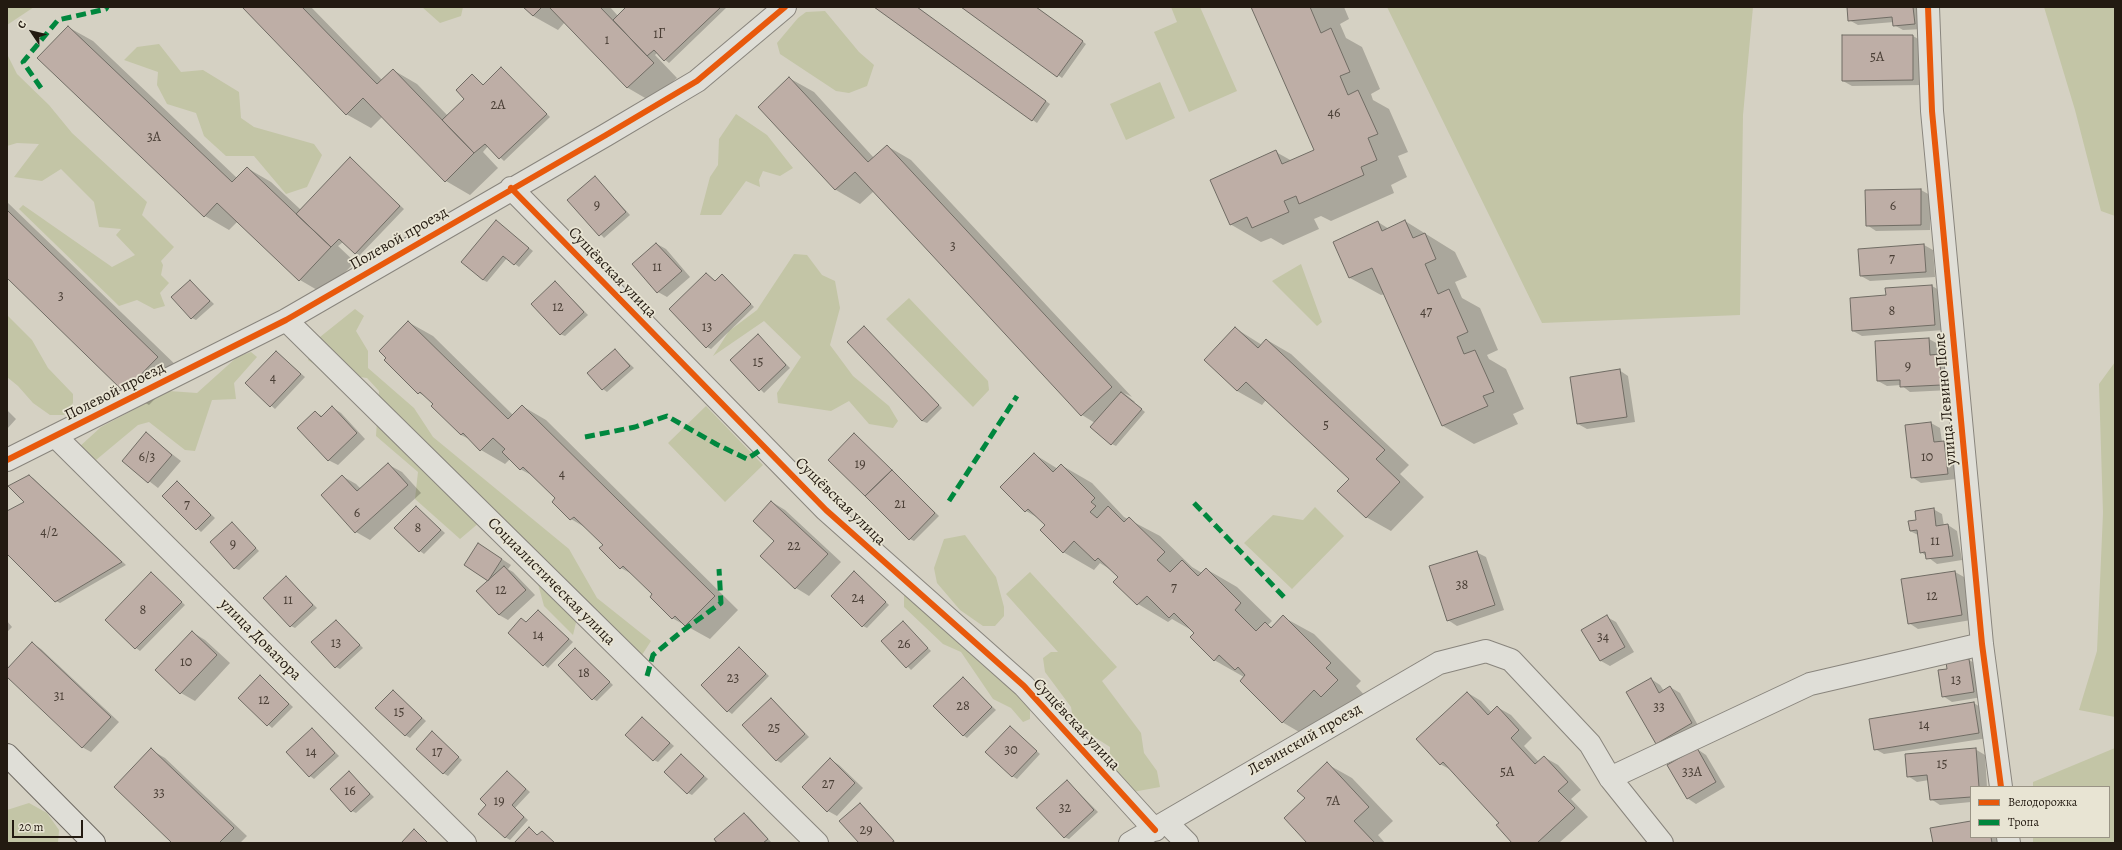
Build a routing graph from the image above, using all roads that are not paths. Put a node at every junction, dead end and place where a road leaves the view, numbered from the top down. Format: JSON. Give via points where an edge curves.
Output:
{"nodes":[{"id":1,"x":785,"y":7,"type":"edge"},
{"id":2,"x":1928,"y":7,"type":"edge"},
{"id":3,"x":511,"y":188,"type":"junction"},
{"id":4,"x":286,"y":320,"type":"junction"},
{"id":5,"x":55,"y":436,"type":"junction"},
{"id":6,"x":7,"y":460,"type":"edge"},
{"id":7,"x":1982,"y":644,"type":"junction"},
{"id":8,"x":7,"y":755,"type":"edge"},
{"id":9,"x":1610,"y":778,"type":"junction"},
{"id":10,"x":2002,"y":786,"type":"edge"},
{"id":11,"x":1161,"y":826,"type":"junction"},
{"id":12,"x":94,"y":843,"type":"edge"},
{"id":13,"x":465,"y":843,"type":"edge"},
{"id":14,"x":817,"y":843,"type":"edge"},
{"id":15,"x":1130,"y":843,"type":"edge"},
{"id":16,"x":1187,"y":843,"type":"edge"},
{"id":17,"x":1662,"y":843,"type":"edge"}],
"edges":[{"from":1,"to":3,"type":"street","name":"Полевой проезд","via":[[697,81]]},
{"from":2,"to":7,"type":"street","name":"улица Левино Поле","via":[[1932,111]]},
{"from":3,"to":4,"type":"street","name":"Полевой проезд"},
{"from":3,"to":11,"type":"street","name":"Сущёвская улица","via":[[826,510],[1024,686]]},
{"from":4,"to":5,"type":"street","name":"Полевой проезд"},
{"from":4,"to":14,"type":"street","name":"Социалистическая улица"},
{"from":5,"to":6,"type":"street","name":"Полевой проезд"},
{"from":5,"to":13,"type":"street","name":"улица Доватора"},
{"from":7,"to":9,"type":"street","via":[[1810,684]]},
{"from":7,"to":10,"type":"street","name":"улица Левино Поле"},
{"from":8,"to":12,"type":"street"},
{"from":9,"to":11,"type":"street","name":"Левинский проезд","via":[[1590,744],[1511,660],[1486,651],[1439,663],[1238,778]]},
{"from":9,"to":17,"type":"street"},
{"from":11,"to":15,"type":"street","name":"Левинский проезд"},
{"from":11,"to":16,"type":"street","name":"Сущёвская улица"}]}
